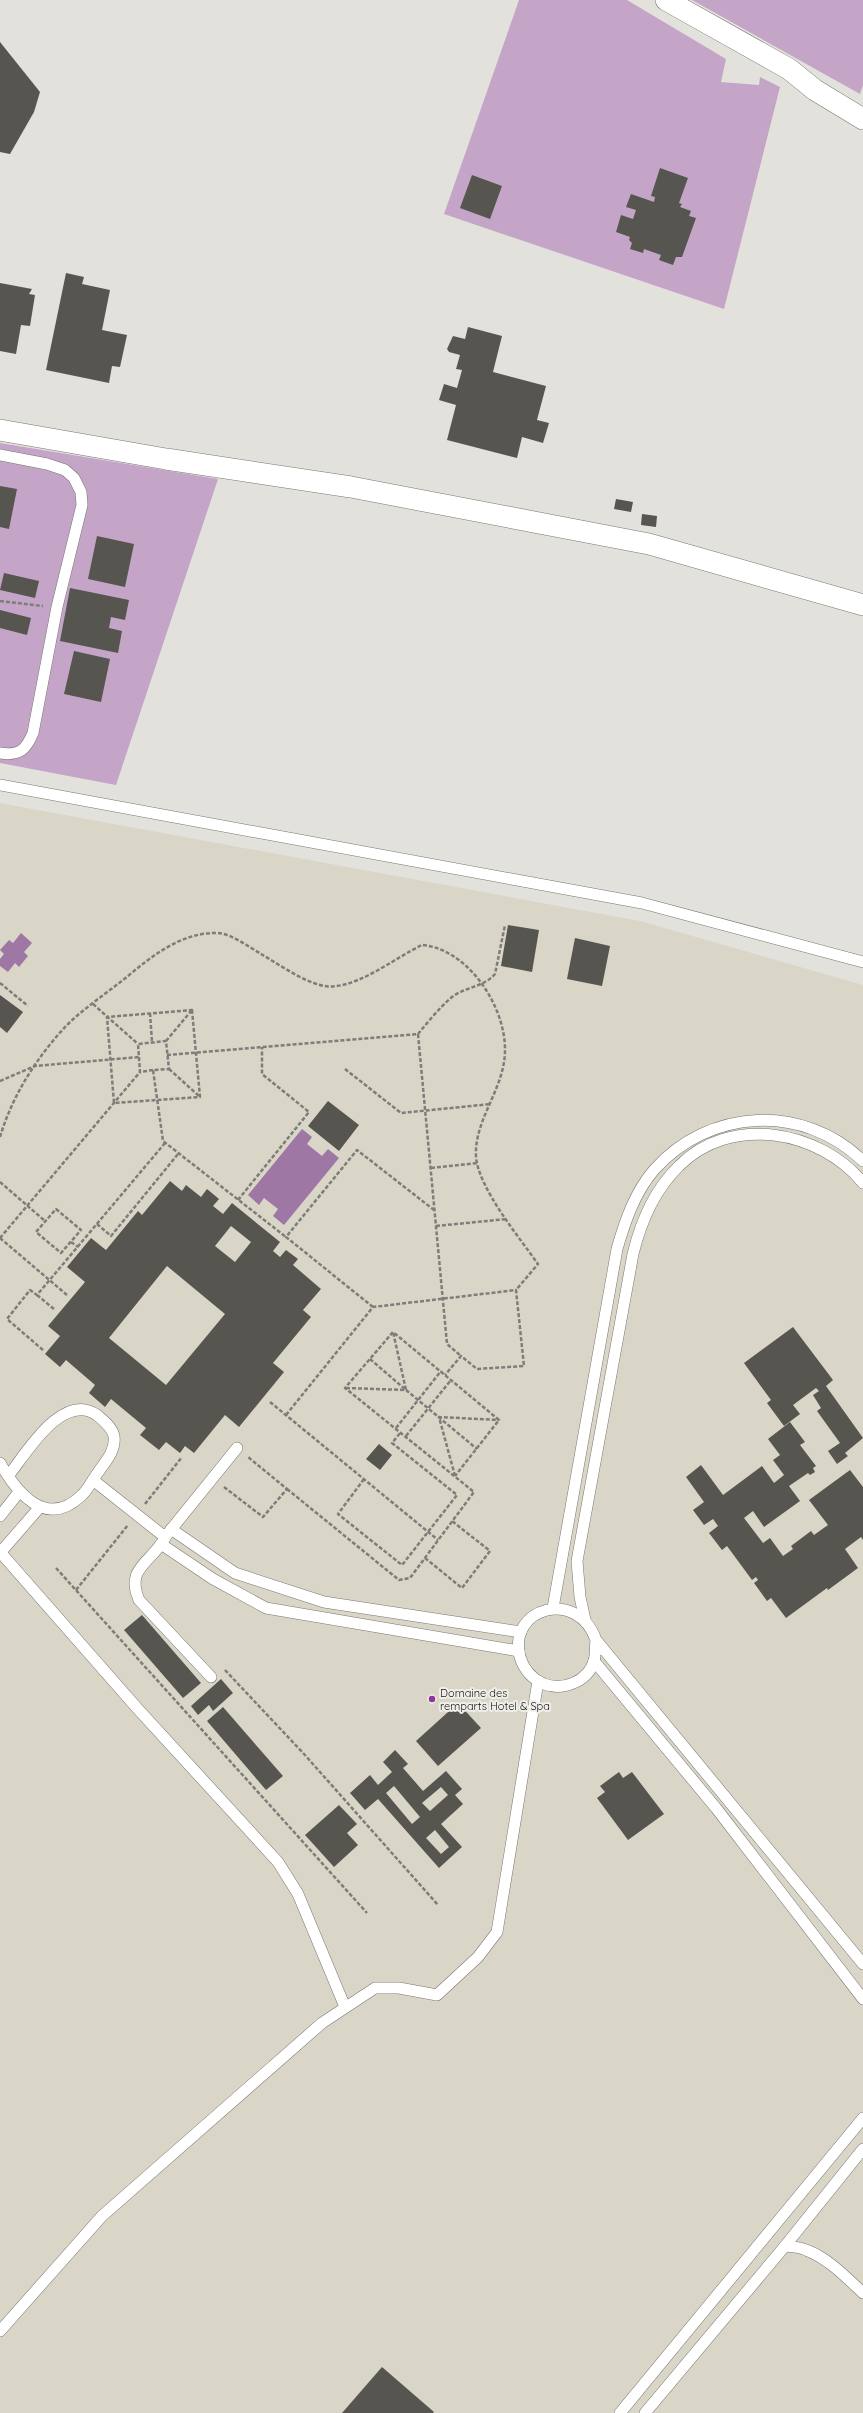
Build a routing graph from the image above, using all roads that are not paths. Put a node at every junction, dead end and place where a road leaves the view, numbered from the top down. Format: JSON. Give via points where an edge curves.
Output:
{"nodes":[{"id":1,"x":666,"y":0,"type":"edge"},
{"id":2,"x":863,"y":119,"type":"edge"},
{"id":3,"x":0,"y":430,"type":"edge"},
{"id":4,"x":0,"y":455,"type":"edge"},
{"id":5,"x":863,"y":605,"type":"edge"},
{"id":6,"x":0,"y":753,"type":"edge"},
{"id":7,"x":0,"y":785,"type":"edge"},
{"id":8,"x":863,"y":962,"type":"edge"},
{"id":9,"x":863,"y":1161,"type":"edge"},
{"id":10,"x":863,"y":1183,"type":"edge"},
{"id":11,"x":611,"y":1292,"type":"junction"},
{"id":12,"x":625,"y":1296,"type":"junction"},
{"id":13,"x":237,"y":1448,"type":"road end"},
{"id":14,"x":0,"y":1463,"type":"edge"},
{"id":15,"x":9,"y":1475,"type":"junction"},
{"id":16,"x":93,"y":1480,"type":"junction"},
{"id":17,"x":19,"y":1492,"type":"junction"},
{"id":18,"x":39,"y":1508,"type":"junction"},
{"id":19,"x":0,"y":1516,"type":"edge"},
{"id":20,"x":166,"y":1537,"type":"junction"},
{"id":21,"x":0,"y":1553,"type":"edge"},
{"id":22,"x":553,"y":1608,"type":"junction"},
{"id":23,"x":585,"y":1620,"type":"junction"},
{"id":24,"x":521,"y":1632,"type":"junction"},
{"id":25,"x":596,"y":1640,"type":"junction"},
{"id":26,"x":519,"y":1651,"type":"junction"},
{"id":27,"x":594,"y":1661,"type":"junction"},
{"id":28,"x":211,"y":1677,"type":"road end"},
{"id":29,"x":538,"y":1681,"type":"junction"},
{"id":30,"x":727,"y":1799,"type":"junction"},
{"id":31,"x":716,"y":1808,"type":"junction"},
{"id":32,"x":863,"y":1964,"type":"edge"},
{"id":33,"x":863,"y":1999,"type":"edge"},
{"id":34,"x":345,"y":2008,"type":"junction"},
{"id":35,"x":863,"y":2118,"type":"edge"},
{"id":36,"x":863,"y":2149,"type":"edge"},
{"id":37,"x":785,"y":2246,"type":"junction"},
{"id":38,"x":863,"y":2293,"type":"edge"},
{"id":39,"x":0,"y":2331,"type":"edge"},
{"id":40,"x":620,"y":2413,"type":"edge"},
{"id":41,"x":645,"y":2413,"type":"edge"}],
"edges":[{"from":1,"to":2,"type":"street","via":[[789,69],[815,90]]},
{"from":3,"to":5,"type":"street","via":[[166,459],[351,487],[649,544]]},
{"from":4,"to":6,"type":"lane","via":[[65,470],[74,478],[81,492],[82,504],[57,608],[33,733],[22,750],[12,755]]},
{"from":7,"to":8,"type":"lane","via":[[642,903]]},
{"from":9,"to":11,"type":"lane","via":[[844,1145],[819,1131],[780,1120],[737,1122],[696,1136],[668,1156],[642,1187],[623,1228],[613,1270]]},
{"from":10,"to":12,"type":"lane","via":[[835,1155],[783,1136],[733,1137],[705,1147],[679,1165],[660,1189],[648,1210],[633,1254]]},
{"from":11,"to":12,"type":"lane"},
{"from":11,"to":22,"type":"lane"},
{"from":12,"to":23,"type":"lane","via":[[577,1561]]},
{"from":13,"to":20,"type":"lane"},
{"from":14,"to":15,"type":"lane"},
{"from":15,"to":16,"type":"lane","via":[[43,1431],[61,1415],[76,1409],[91,1411],[106,1422],[114,1436],[111,1454]]},
{"from":15,"to":17,"type":"lane"},
{"from":16,"to":18,"type":"lane","via":[[81,1496],[61,1508]]},
{"from":16,"to":20,"type":"lane"},
{"from":17,"to":18,"type":"lane"},
{"from":17,"to":19,"type":"lane"},
{"from":18,"to":21,"type":"lane"},
{"from":20,"to":24,"type":"lane","via":[[235,1573],[324,1602]]},
{"from":20,"to":26,"type":"lane","via":[[213,1579],[266,1608]]},
{"from":20,"to":28,"type":"lane","via":[[135,1575],[134,1587],[139,1600]]},
{"from":21,"to":34,"type":"lane","via":[[278,1862],[298,1894]]},
{"from":22,"to":23,"type":"lane","via":[[576,1613]]},
{"from":22,"to":24,"type":"lane","via":[[534,1616]]},
{"from":23,"to":25,"type":"lane"},
{"from":24,"to":26,"type":"lane"},
{"from":25,"to":27,"type":"lane"},
{"from":25,"to":30,"type":"lane"},
{"from":26,"to":29,"type":"lane","via":[[528,1674]]},
{"from":27,"to":29,"type":"lane","via":[[585,1675],[571,1684],[549,1685]]},
{"from":27,"to":31,"type":"lane"},
{"from":29,"to":34,"type":"lane","via":[[497,1932],[478,1957],[437,1995],[399,1988],[375,1988]]},
{"from":30,"to":31,"type":"lane"},
{"from":30,"to":32,"type":"lane"},
{"from":31,"to":33,"type":"lane"},
{"from":34,"to":39,"type":"lane","via":[[322,2023],[102,2216]]},
{"from":35,"to":40,"type":"lane"},
{"from":36,"to":37,"type":"lane"},
{"from":37,"to":38,"type":"lane","via":[[805,2249],[818,2255]]},
{"from":37,"to":41,"type":"lane"}]}
